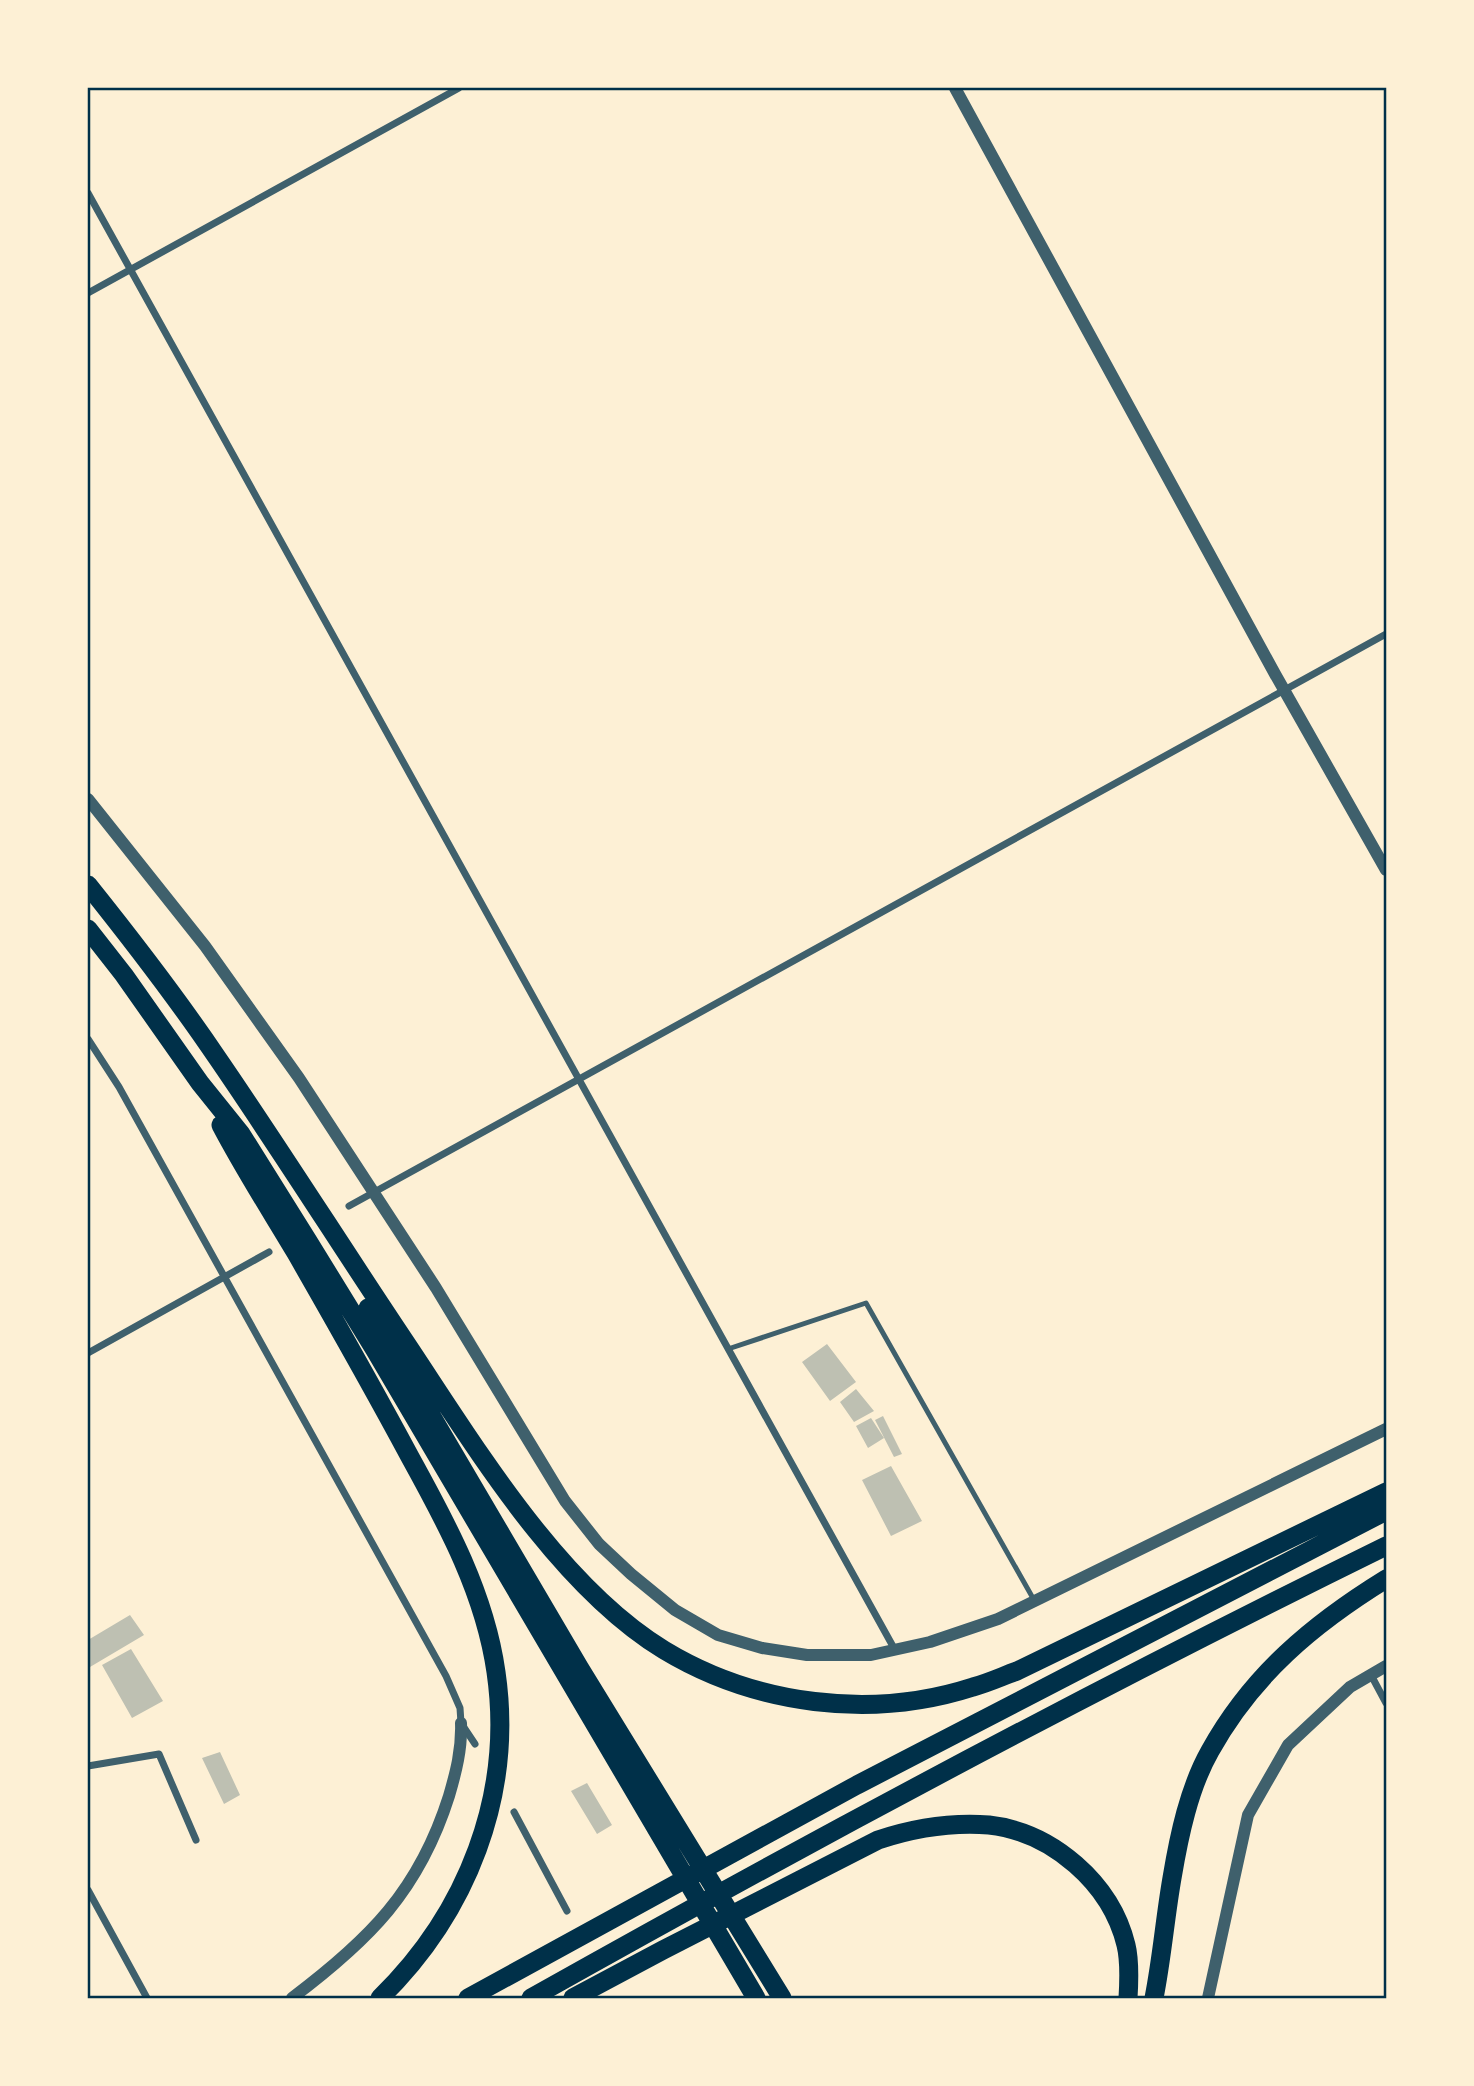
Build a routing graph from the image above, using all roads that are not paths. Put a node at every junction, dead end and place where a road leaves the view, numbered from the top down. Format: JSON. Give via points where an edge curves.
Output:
{"nodes":[{"id":1,"x":459,"y":88,"type":"edge"},
{"id":2,"x":955,"y":88,"type":"edge"},
{"id":3,"x":88,"y":193,"type":"edge"},
{"id":4,"x":130,"y":269,"type":"junction"},
{"id":5,"x":88,"y":293,"type":"edge"},
{"id":6,"x":1387,"y":634,"type":"edge"},
{"id":7,"x":1285,"y":691,"type":"junction"},
{"id":8,"x":88,"y":799,"type":"edge"},
{"id":9,"x":1387,"y":870,"type":"edge"},
{"id":10,"x":88,"y":885,"type":"edge"},
{"id":11,"x":88,"y":929,"type":"edge"},
{"id":12,"x":88,"y":1039,"type":"edge"},
{"id":13,"x":578,"y":1077,"type":"junction"},
{"id":14,"x":200,"y":1083,"type":"junction"},
{"id":15,"x":375,"y":1191,"type":"junction"},
{"id":16,"x":349,"y":1206,"type":"dead end"},
{"id":17,"x":319,"y":1214,"type":"junction"},
{"id":18,"x":269,"y":1252,"type":"dead end"},
{"id":19,"x":225,"y":1276,"type":"junction"},
{"id":20,"x":728,"y":1349,"type":"junction"},
{"id":21,"x":88,"y":1353,"type":"edge"},
{"id":22,"x":1387,"y":1429,"type":"edge"},
{"id":23,"x":1387,"y":1492,"type":"edge"},
{"id":24,"x":1387,"y":1511,"type":"edge"},
{"id":25,"x":1387,"y":1546,"type":"edge"},
{"id":26,"x":1387,"y":1579,"type":"edge"},
{"id":27,"x":1035,"y":1601,"type":"junction"},
{"id":28,"x":895,"y":1650,"type":"junction"},
{"id":29,"x":1387,"y":1666,"type":"edge"},
{"id":30,"x":1371,"y":1675,"type":"junction"},
{"id":31,"x":1387,"y":1703,"type":"edge"},
{"id":32,"x":461,"y":1723,"type":"junction"},
{"id":33,"x":475,"y":1744,"type":"dead end"},
{"id":34,"x":88,"y":1766,"type":"edge"},
{"id":35,"x":514,"y":1812,"type":"dead end"},
{"id":36,"x":196,"y":1840,"type":"dead end"},
{"id":37,"x":88,"y":1890,"type":"edge"},
{"id":38,"x":568,"y":1911,"type":"dead end"},
{"id":39,"x":147,"y":1998,"type":"edge"},
{"id":40,"x":292,"y":1998,"type":"edge"},
{"id":41,"x":380,"y":1998,"type":"edge"},
{"id":42,"x":468,"y":1998,"type":"edge"},
{"id":43,"x":531,"y":1998,"type":"edge"},
{"id":44,"x":573,"y":1998,"type":"edge"},
{"id":45,"x":756,"y":1998,"type":"edge"},
{"id":46,"x":782,"y":1998,"type":"edge"},
{"id":47,"x":1128,"y":1998,"type":"edge"},
{"id":48,"x":1154,"y":1998,"type":"edge"},
{"id":49,"x":1208,"y":1998,"type":"edge"}],
"edges":[{"from":1,"to":4,"type":"street"},
{"from":2,"to":7,"type":"street"},
{"from":3,"to":4,"type":"street"},
{"from":4,"to":5,"type":"street"},
{"from":4,"to":13,"type":"street"},
{"from":6,"to":7,"type":"street"},
{"from":7,"to":9,"type":"street"},
{"from":7,"to":13,"type":"street"},
{"from":8,"to":15,"type":"street","via":[[205,946]]},
{"from":10,"to":17,"type":"highway","via":[[214,1054]]},
{"from":11,"to":14,"type":"highway"},
{"from":12,"to":19,"type":"street"},
{"from":13,"to":15,"type":"street"},
{"from":13,"to":20,"type":"street"},
{"from":14,"to":41,"type":"highway","via":[[447,1525],[466,1567],[496,1671],[498,1755],[485,1829],[452,1908],[426,1948]]},
{"from":14,"to":45,"type":"highway","via":[[240,1134],[375,1350]]},
{"from":15,"to":16,"type":"street"},
{"from":15,"to":28,"type":"street","via":[[565,1501],[599,1544],[631,1574],[675,1610],[718,1635],[762,1648],[807,1655],[871,1655]]},
{"from":17,"to":23,"type":"highway","via":[[527,1519],[577,1576],[638,1633],[739,1686],[815,1702],[887,1704],[972,1688],[1017,1671]]},
{"from":17,"to":46,"type":"highway","via":[[367,1307],[579,1667]]},
{"from":18,"to":19,"type":"street"},
{"from":19,"to":21,"type":"street"},
{"from":19,"to":32,"type":"street","via":[[446,1676],[460,1708]]},
{"from":20,"to":27,"type":"lane","via":[[866,1303]]},
{"from":20,"to":28,"type":"street"},
{"from":22,"to":27,"type":"street"},
{"from":24,"to":42,"type":"highway","via":[[1036,1691]]},
{"from":25,"to":43,"type":"highway","via":[[872,1811]]},
{"from":26,"to":48,"type":"highway","via":[[1284,1653],[1251,1690],[1209,1752],[1193,1793],[1172,1876]]},
{"from":27,"to":28,"type":"street","via":[[998,1619]]},
{"from":29,"to":30,"type":"street"},
{"from":30,"to":31,"type":"street"},
{"from":30,"to":49,"type":"street","via":[[1350,1687],[1288,1745],[1248,1815]]},
{"from":32,"to":33,"type":"street"},
{"from":32,"to":40,"type":"street","via":[[455,1776],[439,1828],[416,1874],[341,1961]]},
{"from":34,"to":36,"type":"street","via":[[159,1754]]},
{"from":35,"to":38,"type":"street"},
{"from":37,"to":39,"type":"street"},
{"from":44,"to":47,"type":"highway","via":[[878,1840],[963,1824],[991,1825],[1045,1842],[1088,1877],[1116,1918],[1126,1947]]}]}
